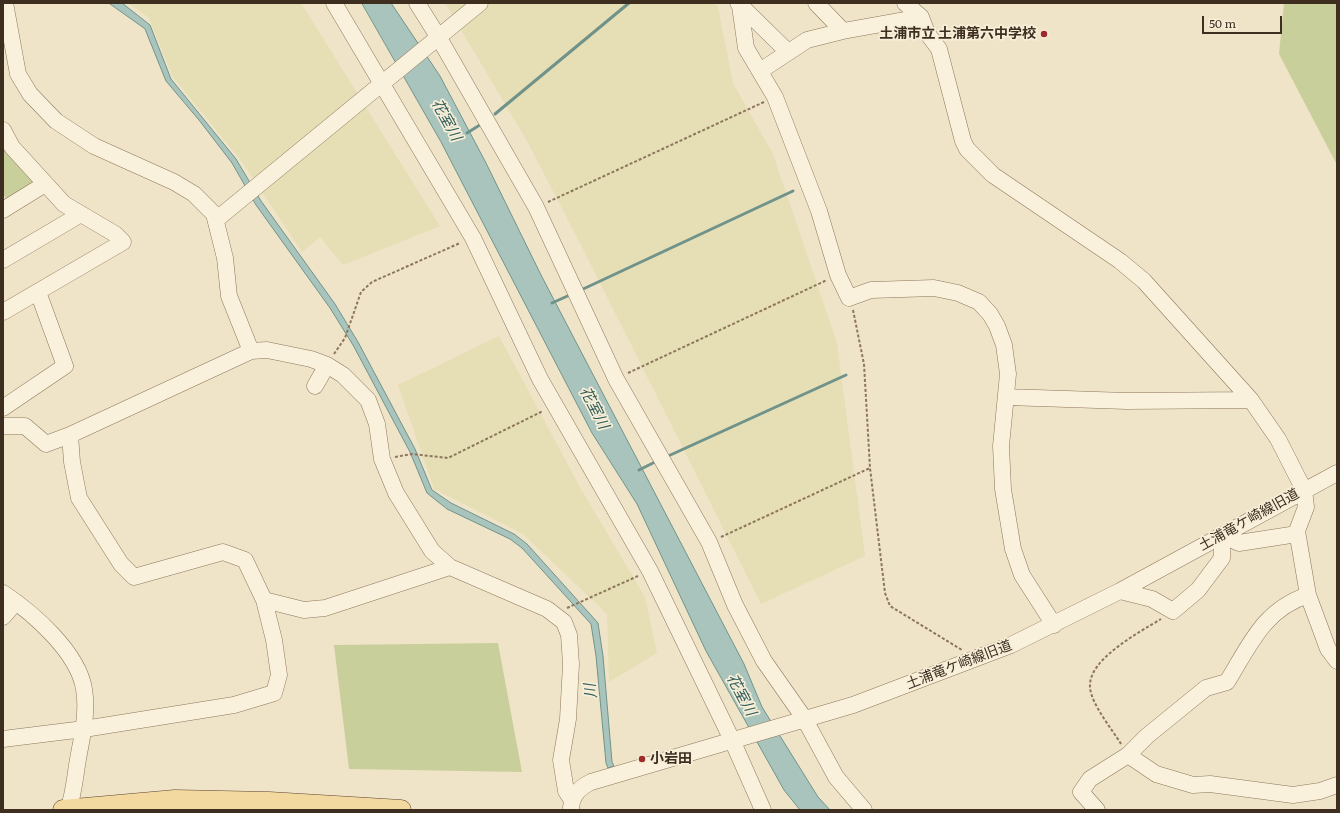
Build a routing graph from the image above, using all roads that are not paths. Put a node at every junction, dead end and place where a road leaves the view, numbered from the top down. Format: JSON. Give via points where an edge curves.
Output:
{"nodes":[{"id":1,"x":334,"y":3,"type":"edge"},
{"id":2,"x":417,"y":3,"type":"edge"},
{"id":3,"x":480,"y":3,"type":"edge"},
{"id":4,"x":816,"y":3,"type":"edge"},
{"id":5,"x":905,"y":3,"type":"edge"},
{"id":6,"x":739,"y":5,"type":"edge"},
{"id":7,"x":5,"y":7,"type":"edge"},
{"id":8,"x":921,"y":17,"type":"junction"},
{"id":9,"x":843,"y":31,"type":"junction"},
{"id":10,"x":440,"y":38,"type":"junction"},
{"id":11,"x":788,"y":52,"type":"junction"},
{"id":12,"x":760,"y":71,"type":"junction"},
{"id":13,"x":382,"y":84,"type":"junction"},
{"id":14,"x":3,"y":130,"type":"edge"},
{"id":15,"x":45,"y":184,"type":"junction"},
{"id":16,"x":3,"y":210,"type":"edge"},
{"id":17,"x":81,"y":214,"type":"junction"},
{"id":18,"x":217,"y":219,"type":"junction"},
{"id":19,"x":3,"y":260,"type":"edge"},
{"id":20,"x":38,"y":292,"type":"junction"},
{"id":21,"x":3,"y":312,"type":"edge"},
{"id":22,"x":251,"y":351,"type":"junction"},
{"id":23,"x":327,"y":365,"type":"junction"},
{"id":24,"x":315,"y":386,"type":"dead end"},
{"id":25,"x":1006,"y":397,"type":"junction"},
{"id":26,"x":1251,"y":400,"type":"junction"},
{"id":27,"x":3,"y":408,"type":"edge"},
{"id":28,"x":3,"y":426,"type":"edge"},
{"id":29,"x":70,"y":435,"type":"junction"},
{"id":30,"x":1337,"y":473,"type":"edge"},
{"id":31,"x":1304,"y":490,"type":"junction"},
{"id":32,"x":1297,"y":534,"type":"junction"},
{"id":33,"x":1222,"y":535,"type":"junction"},
{"id":34,"x":450,"y":567,"type":"junction"},
{"id":35,"x":1120,"y":591,"type":"junction"},
{"id":36,"x":1308,"y":595,"type":"junction"},
{"id":37,"x":9,"y":598,"type":"edge"},
{"id":38,"x":264,"y":600,"type":"junction"},
{"id":39,"x":3,"y":617,"type":"edge"},
{"id":40,"x":1054,"y":625,"type":"junction"},
{"id":41,"x":1337,"y":661,"type":"edge"},
{"id":42,"x":800,"y":719,"type":"junction"},
{"id":43,"x":84,"y":729,"type":"junction"},
{"id":44,"x":3,"y":739,"type":"edge"},
{"id":45,"x":735,"y":739,"type":"junction"},
{"id":46,"x":1128,"y":755,"type":"junction"},
{"id":47,"x":1337,"y":785,"type":"edge"},
{"id":48,"x":571,"y":805,"type":"edge"},
{"id":49,"x":67,"y":810,"type":"edge"},
{"id":50,"x":401,"y":810,"type":"edge"},
{"id":51,"x":763,"y":810,"type":"edge"},
{"id":52,"x":864,"y":810,"type":"edge"},
{"id":53,"x":1097,"y":810,"type":"edge"}],
"edges":[{"from":1,"to":13,"type":"street"},
{"from":2,"to":10,"type":"street"},
{"from":3,"to":10,"type":"street"},
{"from":4,"to":9,"type":"street"},
{"from":5,"to":8,"type":"street"},
{"from":6,"to":11,"type":"street"},
{"from":6,"to":12,"type":"street","via":[[746,48]]},
{"from":7,"to":18,"type":"street","via":[[18,74],[30,94],[56,121],[94,146],[174,182],[194,194]]},
{"from":8,"to":9,"type":"street"},
{"from":8,"to":26,"type":"street","via":[[927,33],[939,49],[967,149],[993,175],[1120,261],[1144,281]]},
{"from":9,"to":11,"type":"street","via":[[807,40]]},
{"from":10,"to":13,"type":"street"},
{"from":10,"to":42,"type":"street","via":[[536,207],[616,379],[709,542],[735,605],[764,662]]},
{"from":11,"to":12,"type":"street"},
{"from":12,"to":25,"type":"street","via":[[775,97],[819,211],[838,275],[849,298],[871,290],[934,288],[958,293],[979,302],[997,326],[1004,346],[1008,374]]},
{"from":13,"to":18,"type":"street"},
{"from":13,"to":45,"type":"street","via":[[472,238],[540,379],[650,571]]},
{"from":14,"to":15,"type":"street","via":[[12,147]]},
{"from":15,"to":16,"type":"street"},
{"from":15,"to":17,"type":"street","via":[[64,204]]},
{"from":17,"to":19,"type":"street"},
{"from":17,"to":20,"type":"street","via":[[124,242]]},
{"from":18,"to":22,"type":"street","via":[[229,296]]},
{"from":20,"to":21,"type":"street"},
{"from":20,"to":27,"type":"street","via":[[64,366]]},
{"from":22,"to":23,"type":"street","via":[[267,350]]},
{"from":22,"to":29,"type":"street"},
{"from":23,"to":24,"type":"street"},
{"from":23,"to":34,"type":"street","via":[[343,375],[368,400],[376,424],[382,459],[396,493],[432,551]]},
{"from":25,"to":26,"type":"street","via":[[1127,401]]},
{"from":25,"to":40,"type":"street","via":[[1001,446],[1002,482],[1013,549],[1022,575]]},
{"from":26,"to":31,"type":"street","via":[[1278,439]]},
{"from":28,"to":29,"type":"street","via":[[25,426],[46,444]]},
{"from":29,"to":38,"type":"street","via":[[79,498],[121,564],[134,577],[223,552],[246,560]]},
{"from":30,"to":31,"type":"street","name":"土浦竜ケ崎線旧道"},
{"from":31,"to":32,"type":"street","via":[[1306,507]]},
{"from":31,"to":33,"type":"street","name":"土浦竜ケ崎線旧道"},
{"from":32,"to":33,"type":"street","via":[[1239,544]]},
{"from":32,"to":36,"type":"street"},
{"from":33,"to":35,"type":"street","name":"土浦竜ケ崎線旧道"},
{"from":33,"to":35,"type":"street","via":[[1222,558],[1198,590],[1172,611],[1152,599]]},
{"from":34,"to":38,"type":"street","via":[[325,608],[304,610]]},
{"from":34,"to":48,"type":"street","via":[[547,609],[564,622],[569,635],[571,664],[568,719],[561,760]]},
{"from":35,"to":40,"type":"street","name":"土浦竜ケ崎線旧道"},
{"from":36,"to":41,"type":"street","via":[[1328,649]]},
{"from":36,"to":46,"type":"street","via":[[1277,610],[1262,625],[1226,682],[1206,688],[1147,736]]},
{"from":37,"to":39,"type":"street"},
{"from":37,"to":43,"type":"street","via":[[62,644],[84,688]]},
{"from":38,"to":43,"type":"street","via":[[279,675],[274,693],[234,705]]},
{"from":40,"to":42,"type":"street","name":"土浦竜ケ崎線旧道","via":[[1011,645],[853,705]]},
{"from":42,"to":45,"type":"street","name":"土浦竜ケ崎線旧道"},
{"from":42,"to":52,"type":"street","via":[[836,777]]},
{"from":43,"to":44,"type":"street"},
{"from":43,"to":49,"type":"street"},
{"from":45,"to":48,"type":"street","name":"土浦竜ケ崎線旧道","via":[[591,782],[576,792]]},
{"from":45,"to":51,"type":"street"},
{"from":46,"to":47,"type":"street","via":[[1156,774],[1193,785],[1210,784],[1293,795],[1320,791]]},
{"from":46,"to":53,"type":"street","via":[[1090,779],[1081,792]]},
{"from":49,"to":50,"type":"main road","via":[[175,800],[269,802]]}]}
